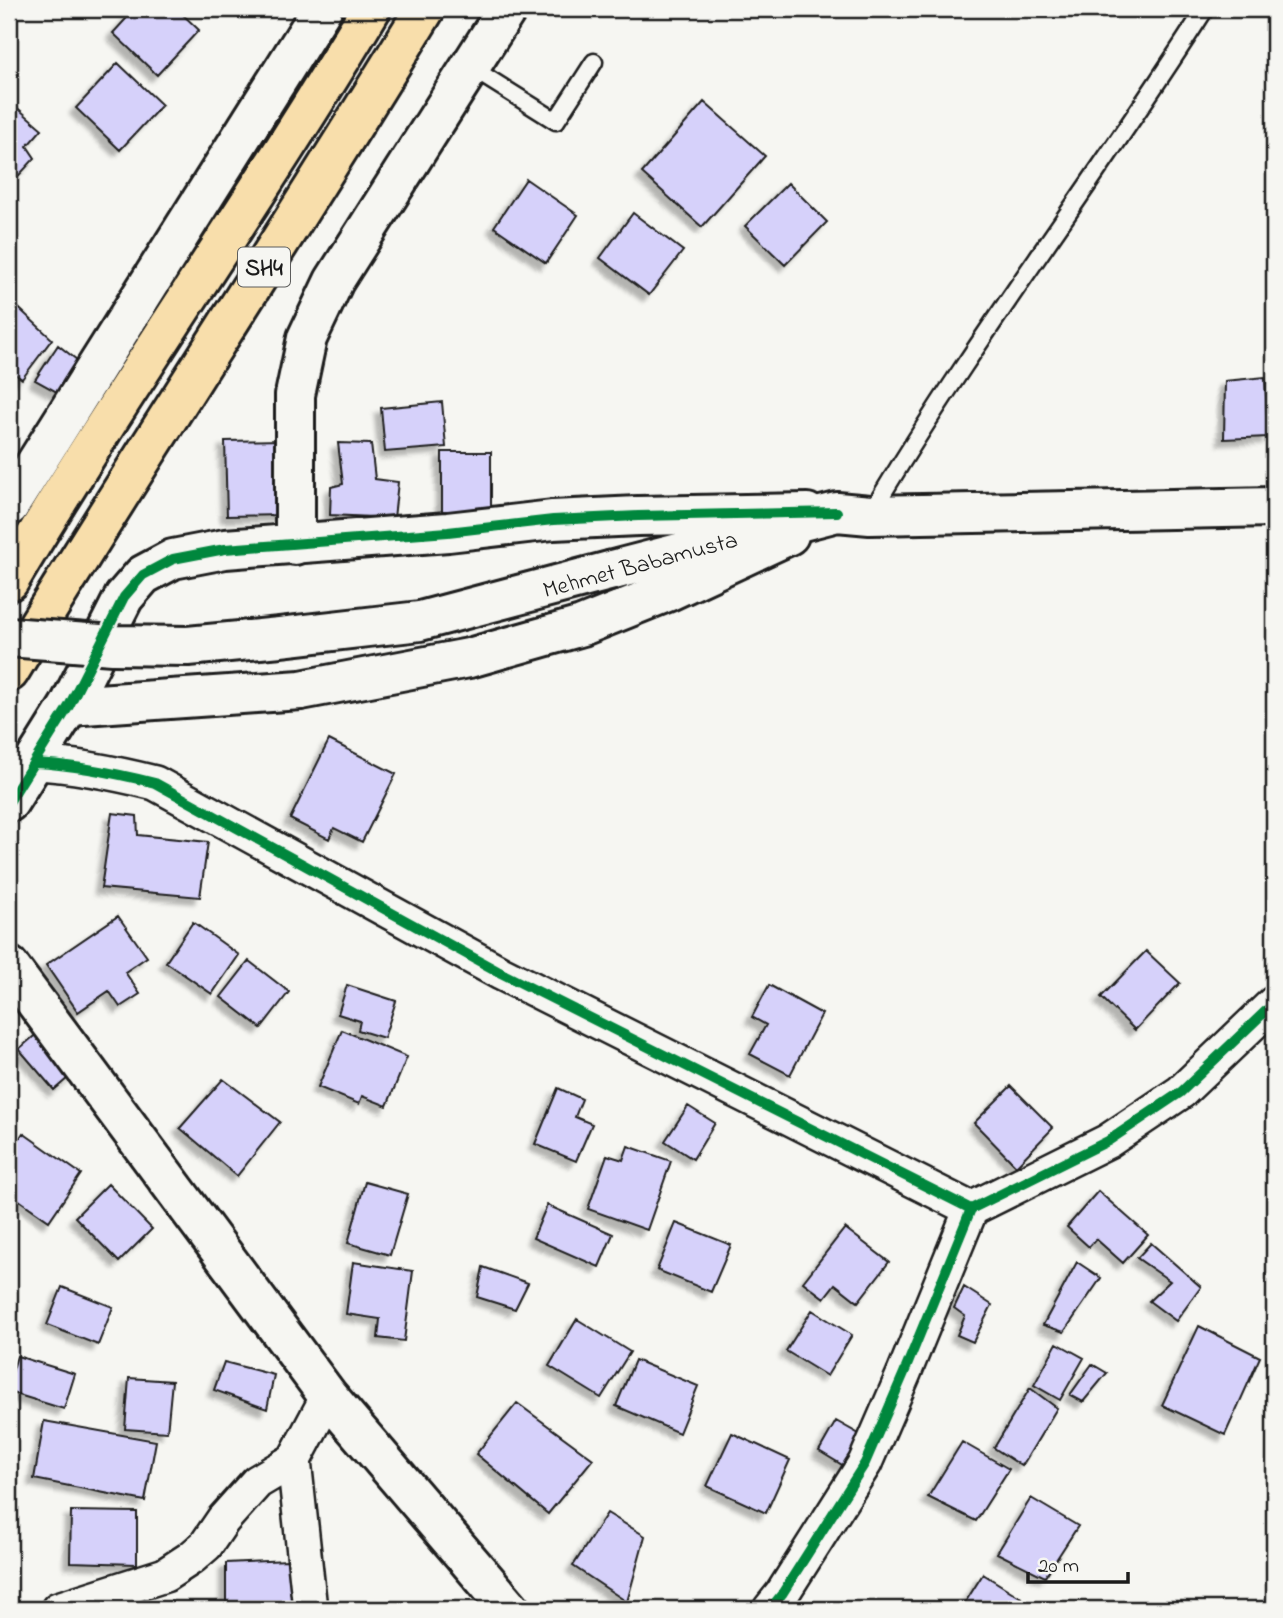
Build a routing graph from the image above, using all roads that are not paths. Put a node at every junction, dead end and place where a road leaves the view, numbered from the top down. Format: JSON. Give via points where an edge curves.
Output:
{"nodes":[{"id":1,"x":322,"y":9,"type":"edge"},
{"id":2,"x":371,"y":9,"type":"edge"},
{"id":3,"x":425,"y":9,"type":"edge"},
{"id":4,"x":507,"y":9,"type":"edge"},
{"id":5,"x":1205,"y":9,"type":"edge"},
{"id":6,"x":594,"y":62,"type":"dead end"},
{"id":7,"x":470,"y":67,"type":"junction"},
{"id":8,"x":9,"y":506,"type":"edge"},
{"id":9,"x":1274,"y":507,"type":"edge"},
{"id":10,"x":854,"y":514,"type":"junction"},
{"id":11,"x":295,"y":545,"type":"junction"},
{"id":12,"x":9,"y":581,"type":"edge"},
{"id":13,"x":9,"y":637,"type":"edge"},
{"id":14,"x":9,"y":672,"type":"edge"},
{"id":15,"x":69,"y":706,"type":"junction"},
{"id":16,"x":35,"y":763,"type":"junction"},
{"id":17,"x":9,"y":802,"type":"edge"},
{"id":18,"x":9,"y":966,"type":"edge"},
{"id":19,"x":1273,"y":1007,"type":"edge"},
{"id":20,"x":971,"y":1209,"type":"junction"},
{"id":21,"x":328,"y":1396,"type":"junction"},
{"id":22,"x":294,"y":1460,"type":"junction"},
{"id":23,"x":58,"y":1609,"type":"edge"},
{"id":24,"x":310,"y":1609,"type":"edge"},
{"id":25,"x":510,"y":1609,"type":"edge"},
{"id":26,"x":770,"y":1609,"type":"edge"}],
"edges":[{"from":1,"to":8,"type":"street"},
{"from":2,"to":12,"type":"highway","number":"SH4"},
{"from":3,"to":14,"type":"highway","number":"SH4"},
{"from":4,"to":7,"type":"street"},
{"from":5,"to":10,"type":"lane","via":[[920,430]]},
{"from":6,"to":7,"type":"lane","via":[[556,121]]},
{"from":7,"to":11,"type":"street","via":[[334,281],[307,338],[295,395]]},
{"from":9,"to":10,"type":"street","name":"Mehmet Babamusta"},
{"from":10,"to":11,"type":"street","via":[[553,520]]},
{"from":10,"to":13,"type":"street","name":"Mehmet Babamusta","bridge":true,"via":[[420,621],[188,646]]},
{"from":10,"to":15,"type":"street","via":[[582,626],[469,658],[301,690]]},
{"from":11,"to":15,"type":"street","via":[[225,549],[173,559],[143,575],[124,597]]},
{"from":15,"to":16,"type":"street"},
{"from":16,"to":17,"type":"street"},
{"from":16,"to":20,"type":"street","via":[[100,769],[155,783],[501,973]]},
{"from":18,"to":21,"type":"street"},
{"from":19,"to":20,"type":"street","via":[[1181,1092],[1108,1142]]},
{"from":20,"to":26,"type":"street","via":[[865,1463]]},
{"from":21,"to":22,"type":"street"},
{"from":21,"to":25,"type":"street"},
{"from":22,"to":23,"type":"street","via":[[257,1482],[191,1559],[165,1574]]},
{"from":22,"to":24,"type":"street"}]}
